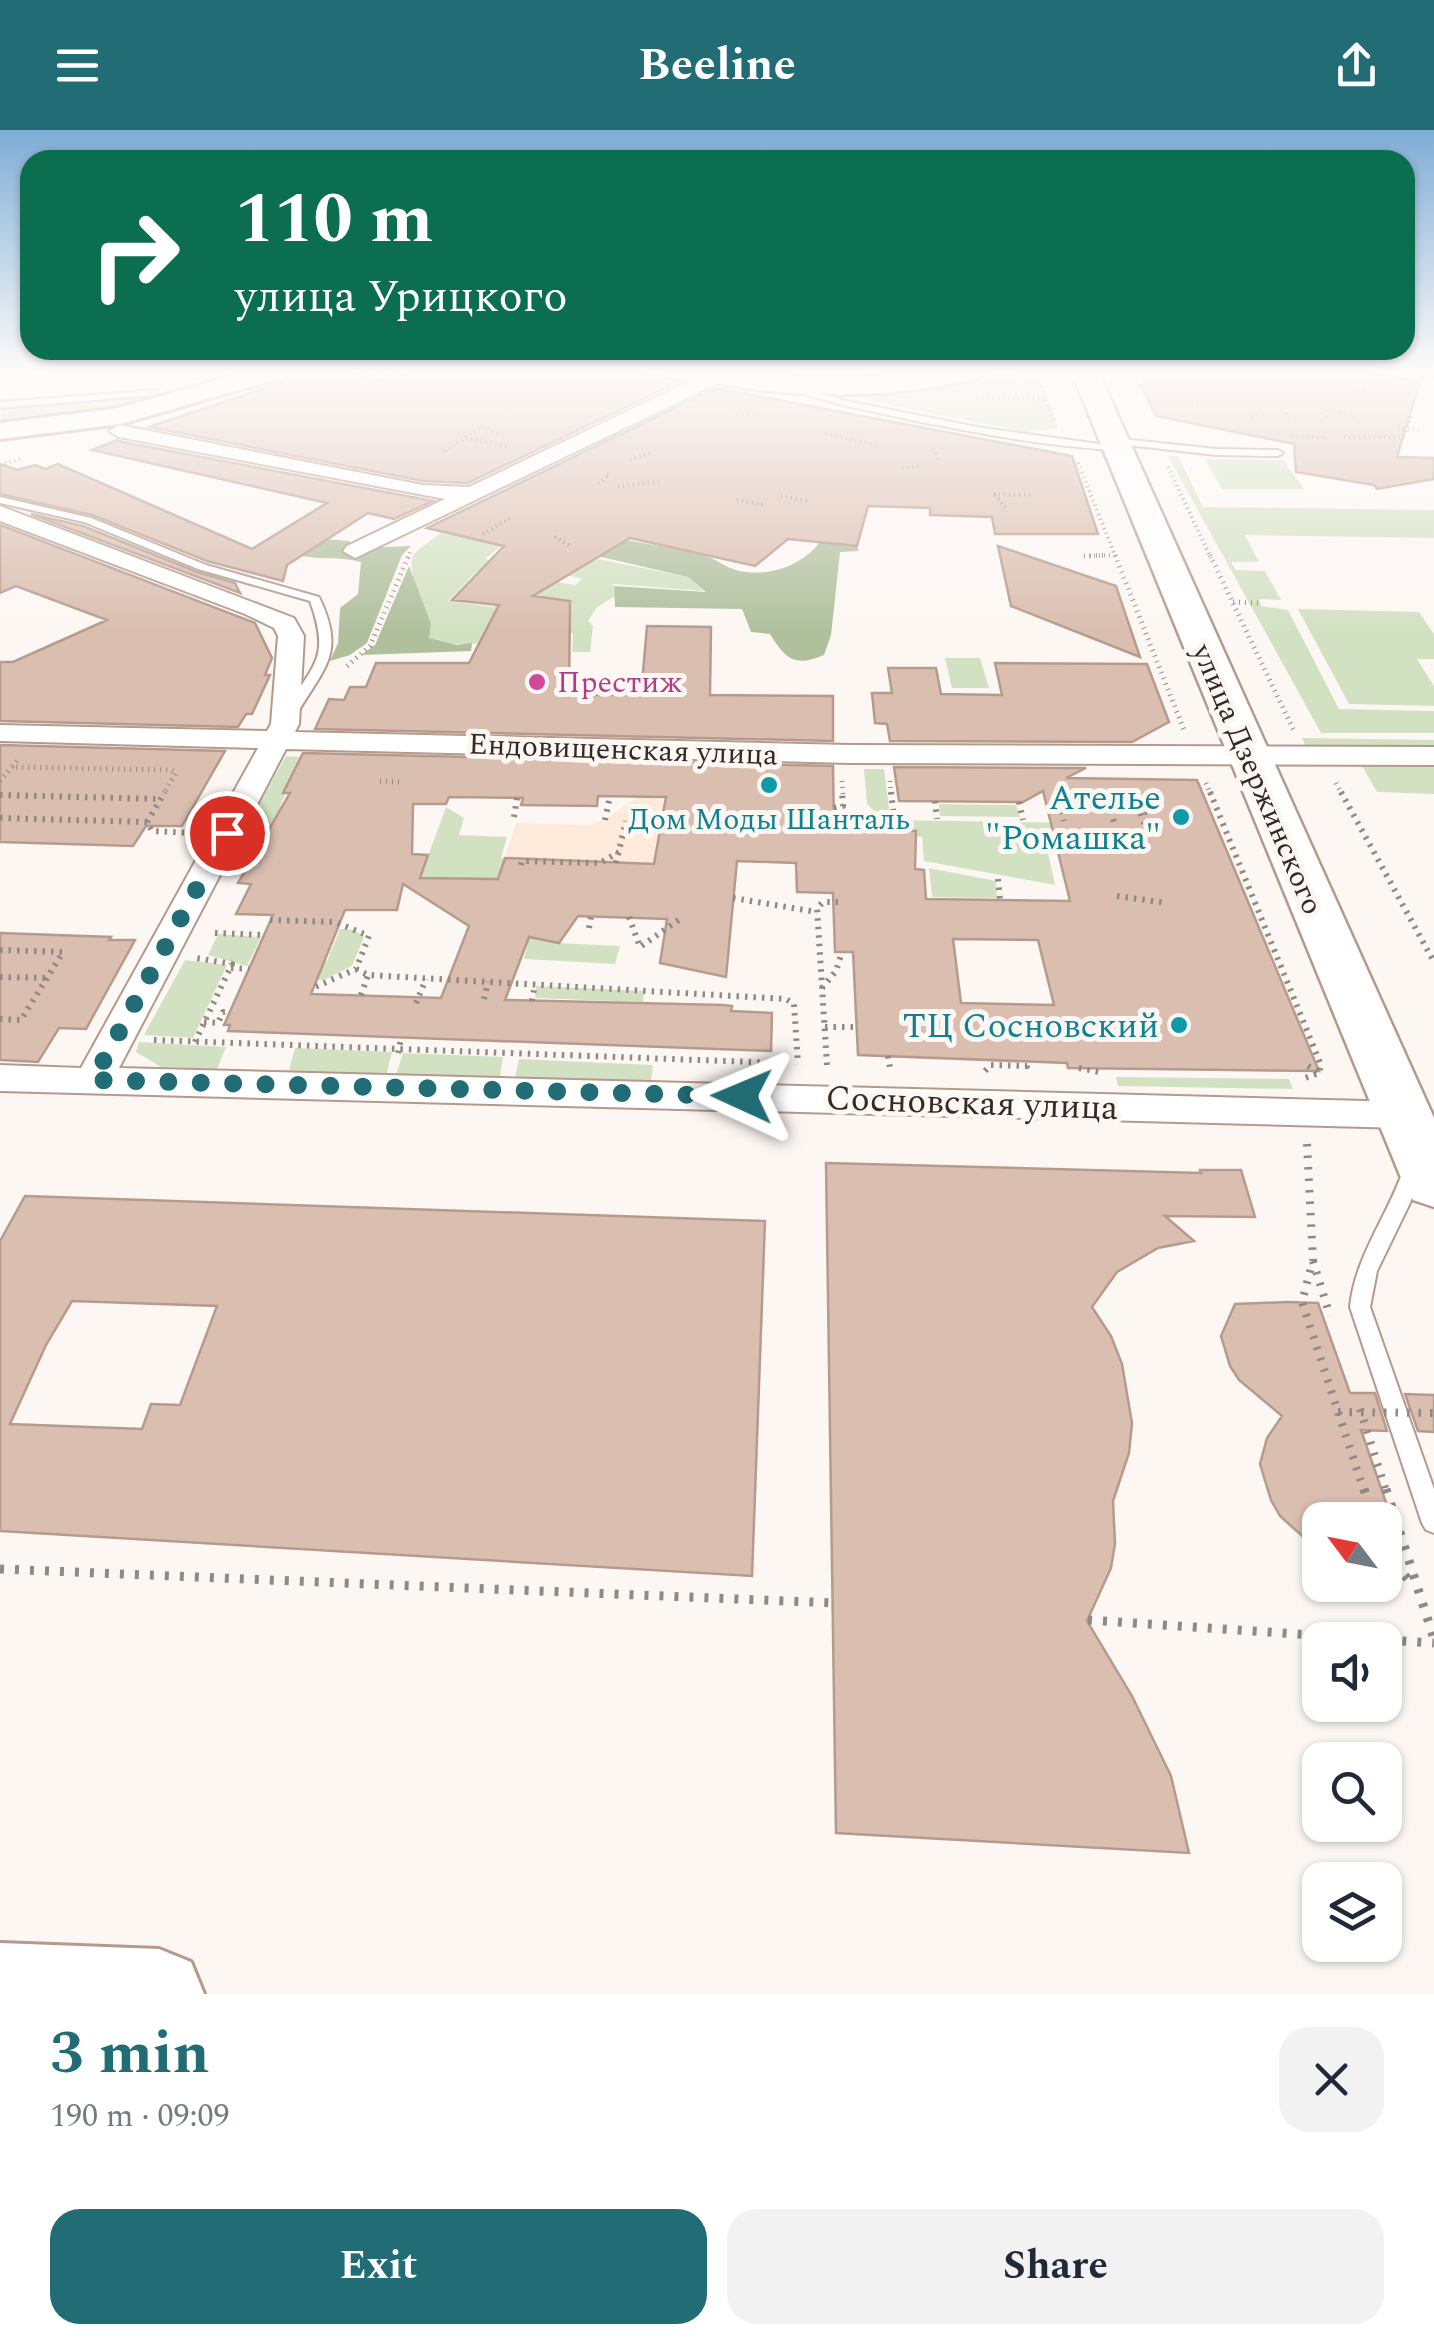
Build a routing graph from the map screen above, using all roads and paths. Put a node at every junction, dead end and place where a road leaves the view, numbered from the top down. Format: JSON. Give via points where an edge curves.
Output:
{"nodes":[{"id":1,"x":263,"y":459,"type":"edge"},
{"id":2,"x":548,"y":459,"type":"edge"},
{"id":3,"x":633,"y":459,"type":"edge"},
{"id":4,"x":1077,"y":459,"type":"edge"},
{"id":5,"x":1121,"y":459,"type":"edge"},
{"id":6,"x":630,"y":460,"type":"dead end"},
{"id":7,"x":1164,"y":460,"type":"dead end"},
{"id":8,"x":918,"y":466,"type":"dead end"},
{"id":9,"x":902,"y":468,"type":"dead end"},
{"id":10,"x":605,"y":473,"type":"dead end"},
{"id":11,"x":661,"y":481,"type":"dead end"},
{"id":12,"x":599,"y":484,"type":"dead end"},
{"id":13,"x":618,"y":486,"type":"dead end"},
{"id":14,"x":478,"y":494,"type":"junction"},
{"id":15,"x":1034,"y":495,"type":"dead end"},
{"id":16,"x":781,"y":496,"type":"dead end"},
{"id":17,"x":0,"y":500,"type":"edge"},
{"id":18,"x":737,"y":500,"type":"dead end"},
{"id":19,"x":807,"y":501,"type":"dead end"},
{"id":20,"x":765,"y":506,"type":"dead end"},
{"id":21,"x":1006,"y":508,"type":"dead end"},
{"id":22,"x":0,"y":513,"type":"edge"},
{"id":23,"x":513,"y":516,"type":"dead end"},
{"id":24,"x":483,"y":534,"type":"dead end"},
{"id":25,"x":555,"y":537,"type":"dead end"},
{"id":26,"x":355,"y":551,"type":"dead end"},
{"id":27,"x":556,"y":552,"type":"dead end"},
{"id":28,"x":407,"y":554,"type":"dead end"},
{"id":29,"x":1084,"y":556,"type":"dead end"},
{"id":30,"x":1114,"y":556,"type":"junction"},
{"id":31,"x":1233,"y":602,"type":"junction"},
{"id":32,"x":1260,"y":603,"type":"dead end"},
{"id":33,"x":354,"y":658,"type":"dead end"},
{"id":34,"x":282,"y":732,"type":"junction"},
{"id":35,"x":0,"y":734,"type":"edge"},
{"id":36,"x":39,"y":734,"type":"junction"},
{"id":37,"x":1194,"y":754,"type":"junction"},
{"id":38,"x":1246,"y":754,"type":"junction"},
{"id":39,"x":1317,"y":756,"type":"junction"},
{"id":40,"x":1434,"y":756,"type":"edge"},
{"id":41,"x":0,"y":766,"type":"edge"},
{"id":42,"x":12,"y":767,"type":"junction"},
{"id":43,"x":0,"y":781,"type":"edge"},
{"id":44,"x":380,"y":781,"type":"dead end"},
{"id":45,"x":399,"y":782,"type":"dead end"},
{"id":46,"x":890,"y":785,"type":"dead end"},
{"id":47,"x":0,"y":795,"type":"edge"},
{"id":48,"x":610,"y":796,"type":"dead end"},
{"id":49,"x":160,"y":798,"type":"junction"},
{"id":50,"x":517,"y":798,"type":"dead end"},
{"id":51,"x":934,"y":801,"type":"dead end"},
{"id":52,"x":1018,"y":802,"type":"dead end"},
{"id":53,"x":1060,"y":802,"type":"dead end"},
{"id":54,"x":1108,"y":803,"type":"dead end"},
{"id":55,"x":843,"y":806,"type":"dead end"},
{"id":56,"x":834,"y":808,"type":"dead end"},
{"id":57,"x":1147,"y":812,"type":"dead end"},
{"id":58,"x":514,"y":817,"type":"dead end"},
{"id":59,"x":0,"y":818,"type":"edge"},
{"id":60,"x":894,"y":818,"type":"dead end"},
{"id":61,"x":938,"y":819,"type":"dead end"},
{"id":62,"x":606,"y":820,"type":"dead end"},
{"id":63,"x":1023,"y":820,"type":"dead end"},
{"id":64,"x":626,"y":821,"type":"dead end"},
{"id":65,"x":1064,"y":821,"type":"dead end"},
{"id":66,"x":147,"y":822,"type":"junction"},
{"id":67,"x":1114,"y":822,"type":"dead end"},
{"id":68,"x":227,"y":833,"type":"junction"},
{"id":69,"x":1149,"y":837,"type":"dead end"},
{"id":70,"x":619,"y":852,"type":"junction"},
{"id":71,"x":616,"y":863,"type":"dead end"},
{"id":72,"x":521,"y":864,"type":"dead end"},
{"id":73,"x":998,"y":879,"type":"dead end"},
{"id":74,"x":1116,"y":896,"type":"dead end"},
{"id":75,"x":733,"y":898,"type":"dead end"},
{"id":76,"x":1000,"y":900,"type":"dead end"},
{"id":77,"x":838,"y":902,"type":"dead end"},
{"id":78,"x":1167,"y":903,"type":"dead end"},
{"id":79,"x":817,"y":912,"type":"junction"},
{"id":80,"x":592,"y":916,"type":"dead end"},
{"id":81,"x":629,"y":917,"type":"dead end"},
{"id":82,"x":680,"y":919,"type":"dead end"},
{"id":83,"x":270,"y":920,"type":"dead end"},
{"id":84,"x":590,"y":928,"type":"dead end"},
{"id":85,"x":215,"y":932,"type":"dead end"},
{"id":86,"x":264,"y":935,"type":"dead end"},
{"id":87,"x":0,"y":950,"type":"edge"},
{"id":88,"x":842,"y":952,"type":"dead end"},
{"id":89,"x":160,"y":956,"type":"junction"},
{"id":90,"x":1434,"y":962,"type":"edge"},
{"id":91,"x":230,"y":968,"type":"junction"},
{"id":92,"x":356,"y":968,"type":"junction"},
{"id":93,"x":249,"y":969,"type":"dead end"},
{"id":94,"x":368,"y":975,"type":"junction"},
{"id":95,"x":0,"y":977,"type":"edge"},
{"id":96,"x":47,"y":978,"type":"junction"},
{"id":97,"x":426,"y":978,"type":"junction"},
{"id":98,"x":488,"y":982,"type":"junction"},
{"id":99,"x":534,"y":984,"type":"junction"},
{"id":100,"x":313,"y":988,"type":"dead end"},
{"id":101,"x":822,"y":988,"type":"junction"},
{"id":102,"x":649,"y":990,"type":"junction"},
{"id":103,"x":694,"y":992,"type":"junction"},
{"id":104,"x":361,"y":995,"type":"dead end"},
{"id":105,"x":484,"y":999,"type":"dead end"},
{"id":106,"x":532,"y":1001,"type":"dead end"},
{"id":107,"x":416,"y":1002,"type":"dead end"},
{"id":108,"x":647,"y":1004,"type":"dead end"},
{"id":109,"x":693,"y":1005,"type":"dead end"},
{"id":110,"x":230,"y":1012,"type":"dead end"},
{"id":111,"x":0,"y":1019,"type":"edge"},
{"id":112,"x":204,"y":1022,"type":"junction"},
{"id":113,"x":825,"y":1026,"type":"junction"},
{"id":114,"x":856,"y":1027,"type":"dead end"},
{"id":115,"x":116,"y":1038,"type":"junction"},
{"id":116,"x":194,"y":1042,"type":"junction"},
{"id":117,"x":734,"y":1050,"type":"dead end"},
{"id":118,"x":888,"y":1056,"type":"dead end"},
{"id":119,"x":735,"y":1060,"type":"junction"},
{"id":120,"x":1008,"y":1062,"type":"dead end"},
{"id":121,"x":1028,"y":1062,"type":"dead end"},
{"id":122,"x":798,"y":1064,"type":"junction"},
{"id":123,"x":810,"y":1064,"type":"dead end"},
{"id":124,"x":991,"y":1065,"type":"dead end"},
{"id":125,"x":843,"y":1066,"type":"dead end"},
{"id":126,"x":1308,"y":1066,"type":"dead end"},
{"id":127,"x":874,"y":1067,"type":"dead end"},
{"id":128,"x":890,"y":1068,"type":"junction"},
{"id":129,"x":906,"y":1068,"type":"dead end"},
{"id":130,"x":1098,"y":1070,"type":"dead end"},
{"id":131,"x":969,"y":1071,"type":"dead end"},
{"id":132,"x":1009,"y":1072,"type":"junction"},
{"id":133,"x":1319,"y":1073,"type":"junction"},
{"id":134,"x":1040,"y":1074,"type":"dead end"},
{"id":135,"x":1110,"y":1075,"type":"dead end"},
{"id":136,"x":0,"y":1078,"type":"edge"},
{"id":137,"x":93,"y":1080,"type":"junction"},
{"id":138,"x":1302,"y":1112,"type":"junction"},
{"id":139,"x":1423,"y":1141,"type":"edge"},
{"id":140,"x":1312,"y":1260,"type":"junction"},
{"id":141,"x":1336,"y":1334,"type":"dead end"},
{"id":142,"x":1354,"y":1389,"type":"dead end"},
{"id":143,"x":1338,"y":1412,"type":"junction"},
{"id":144,"x":1434,"y":1413,"type":"edge"},
{"id":145,"x":1368,"y":1502,"type":"edge"},
{"id":146,"x":1434,"y":1523,"type":"edge"},
{"id":147,"x":0,"y":1569,"type":"edge"},
{"id":148,"x":1402,"y":1573,"type":"edge"},
{"id":149,"x":1418,"y":1591,"type":"junction"},
{"id":150,"x":836,"y":1602,"type":"dead end"},
{"id":151,"x":1088,"y":1620,"type":"dead end"},
{"id":152,"x":1434,"y":1641,"type":"edge"},
{"id":153,"x":0,"y":1987,"type":"edge"},
{"id":154,"x":159,"y":1994,"type":"edge"}],
"edges":[{"from":1,"to":14,"type":"street"},
{"from":2,"to":14,"type":"street"},
{"from":3,"to":6,"type":"path"},
{"from":4,"to":30,"type":"path"},
{"from":5,"to":38,"type":"main road","name":"улица Дзержинского"},
{"from":7,"to":31,"type":"path"},
{"from":8,"to":9,"type":"path"},
{"from":10,"to":12,"type":"path","via":[[610,474]]},
{"from":11,"to":13,"type":"path"},
{"from":14,"to":26,"type":"street"},
{"from":15,"to":21,"type":"path","via":[[994,494]]},
{"from":16,"to":19,"type":"path"},
{"from":17,"to":34,"type":"lane","via":[[87,520],[202,567],[315,599],[329,646]]},
{"from":18,"to":20,"type":"path"},
{"from":22,"to":34,"type":"street","via":[[285,623],[292,636]]},
{"from":23,"to":24,"type":"path"},
{"from":25,"to":27,"type":"path","via":[[569,545]]},
{"from":28,"to":33,"type":"path","via":[[370,646]]},
{"from":29,"to":30,"type":"path"},
{"from":30,"to":37,"type":"path"},
{"from":31,"to":32,"type":"path"},
{"from":31,"to":39,"type":"path","via":[[1297,736]]},
{"from":34,"to":36,"type":"street","name":"Ендовищенская улица"},
{"from":34,"to":37,"type":"street","name":"Ендовищенская улица","via":[[797,754]]},
{"from":34,"to":68,"type":"street"},
{"from":35,"to":36,"type":"street","name":"Ендовищенская улица"},
{"from":36,"to":42,"type":"path"},
{"from":37,"to":38,"type":"street","name":"Ендовищенская улица"},
{"from":37,"to":133,"type":"path"},
{"from":38,"to":39,"type":"street","name":"Ендовищенская улица"},
{"from":38,"to":139,"type":"main road","name":"улица Дзержинского"},
{"from":39,"to":40,"type":"street","name":"Ендовищенская улица"},
{"from":39,"to":90,"type":"path"},
{"from":41,"to":42,"type":"path"},
{"from":42,"to":43,"type":"path"},
{"from":42,"to":49,"type":"path","via":[[171,770],[176,773]]},
{"from":44,"to":45,"type":"path"},
{"from":46,"to":60,"type":"path"},
{"from":47,"to":49,"type":"path"},
{"from":48,"to":62,"type":"path"},
{"from":49,"to":66,"type":"path"},
{"from":50,"to":58,"type":"path"},
{"from":51,"to":61,"type":"path"},
{"from":52,"to":63,"type":"path"},
{"from":53,"to":65,"type":"path"},
{"from":54,"to":67,"type":"path"},
{"from":55,"to":56,"type":"path"},
{"from":57,"to":69,"type":"path","via":[[1140,812]]},
{"from":59,"to":66,"type":"path"},
{"from":64,"to":70,"type":"path"},
{"from":66,"to":68,"type":"path","via":[[152,830]]},
{"from":68,"to":89,"type":"street"},
{"from":70,"to":71,"type":"path"},
{"from":70,"to":72,"type":"path","via":[[600,863]]},
{"from":73,"to":76,"type":"path"},
{"from":74,"to":78,"type":"path"},
{"from":75,"to":79,"type":"path"},
{"from":77,"to":79,"type":"path","via":[[823,902]]},
{"from":79,"to":101,"type":"path"},
{"from":80,"to":84,"type":"path"},
{"from":81,"to":82,"type":"path","via":[[640,947]]},
{"from":83,"to":92,"type":"path","via":[[355,925],[369,936]]},
{"from":85,"to":86,"type":"path"},
{"from":87,"to":96,"type":"path","via":[[63,952]]},
{"from":88,"to":101,"type":"path"},
{"from":89,"to":91,"type":"path","via":[[215,958]]},
{"from":89,"to":115,"type":"street"},
{"from":91,"to":93,"type":"path"},
{"from":91,"to":112,"type":"path"},
{"from":92,"to":94,"type":"path"},
{"from":92,"to":100,"type":"path"},
{"from":94,"to":97,"type":"path"},
{"from":94,"to":104,"type":"path"},
{"from":95,"to":96,"type":"path"},
{"from":96,"to":111,"type":"path","via":[[22,1020]]},
{"from":97,"to":98,"type":"path"},
{"from":97,"to":107,"type":"path"},
{"from":98,"to":99,"type":"path"},
{"from":98,"to":105,"type":"path"},
{"from":99,"to":102,"type":"path"},
{"from":99,"to":106,"type":"path"},
{"from":101,"to":113,"type":"path"},
{"from":102,"to":103,"type":"path"},
{"from":102,"to":108,"type":"path"},
{"from":103,"to":109,"type":"path"},
{"from":103,"to":122,"type":"path","via":[[769,995],[794,1004]]},
{"from":110,"to":112,"type":"path","via":[[222,1012],[218,1022]]},
{"from":112,"to":116,"type":"path"},
{"from":113,"to":114,"type":"path"},
{"from":113,"to":125,"type":"path","via":[[824,1065]]},
{"from":115,"to":116,"type":"path"},
{"from":115,"to":137,"type":"street"},
{"from":116,"to":119,"type":"path"},
{"from":117,"to":119,"type":"path"},
{"from":118,"to":128,"type":"path"},
{"from":119,"to":122,"type":"path"},
{"from":120,"to":132,"type":"path"},
{"from":121,"to":124,"type":"path"},
{"from":122,"to":123,"type":"path"},
{"from":126,"to":133,"type":"path"},
{"from":127,"to":128,"type":"path"},
{"from":128,"to":129,"type":"path"},
{"from":130,"to":135,"type":"path","via":[[1077,1071]]},
{"from":131,"to":132,"type":"path"},
{"from":132,"to":134,"type":"path"},
{"from":133,"to":138,"type":"path","via":[[1290,1078]]},
{"from":136,"to":137,"type":"street","name":"Сосновская улица"},
{"from":137,"to":138,"type":"street","name":"Сосновская улица"},
{"from":138,"to":139,"type":"street","name":"Сосновская улица"},
{"from":138,"to":140,"type":"path"},
{"from":139,"to":146,"type":"lane","via":[[1405,1199],[1362,1279],[1360,1307]]},
{"from":140,"to":141,"type":"path"},
{"from":140,"to":143,"type":"path","via":[[1302,1302]]},
{"from":142,"to":149,"type":"path"},
{"from":143,"to":144,"type":"path","bridge":true},
{"from":143,"to":145,"type":"path"},
{"from":147,"to":150,"type":"path"},
{"from":148,"to":149,"type":"path"},
{"from":149,"to":152,"type":"path"},
{"from":151,"to":152,"type":"path"},
{"from":153,"to":154,"type":"main road"}]}
